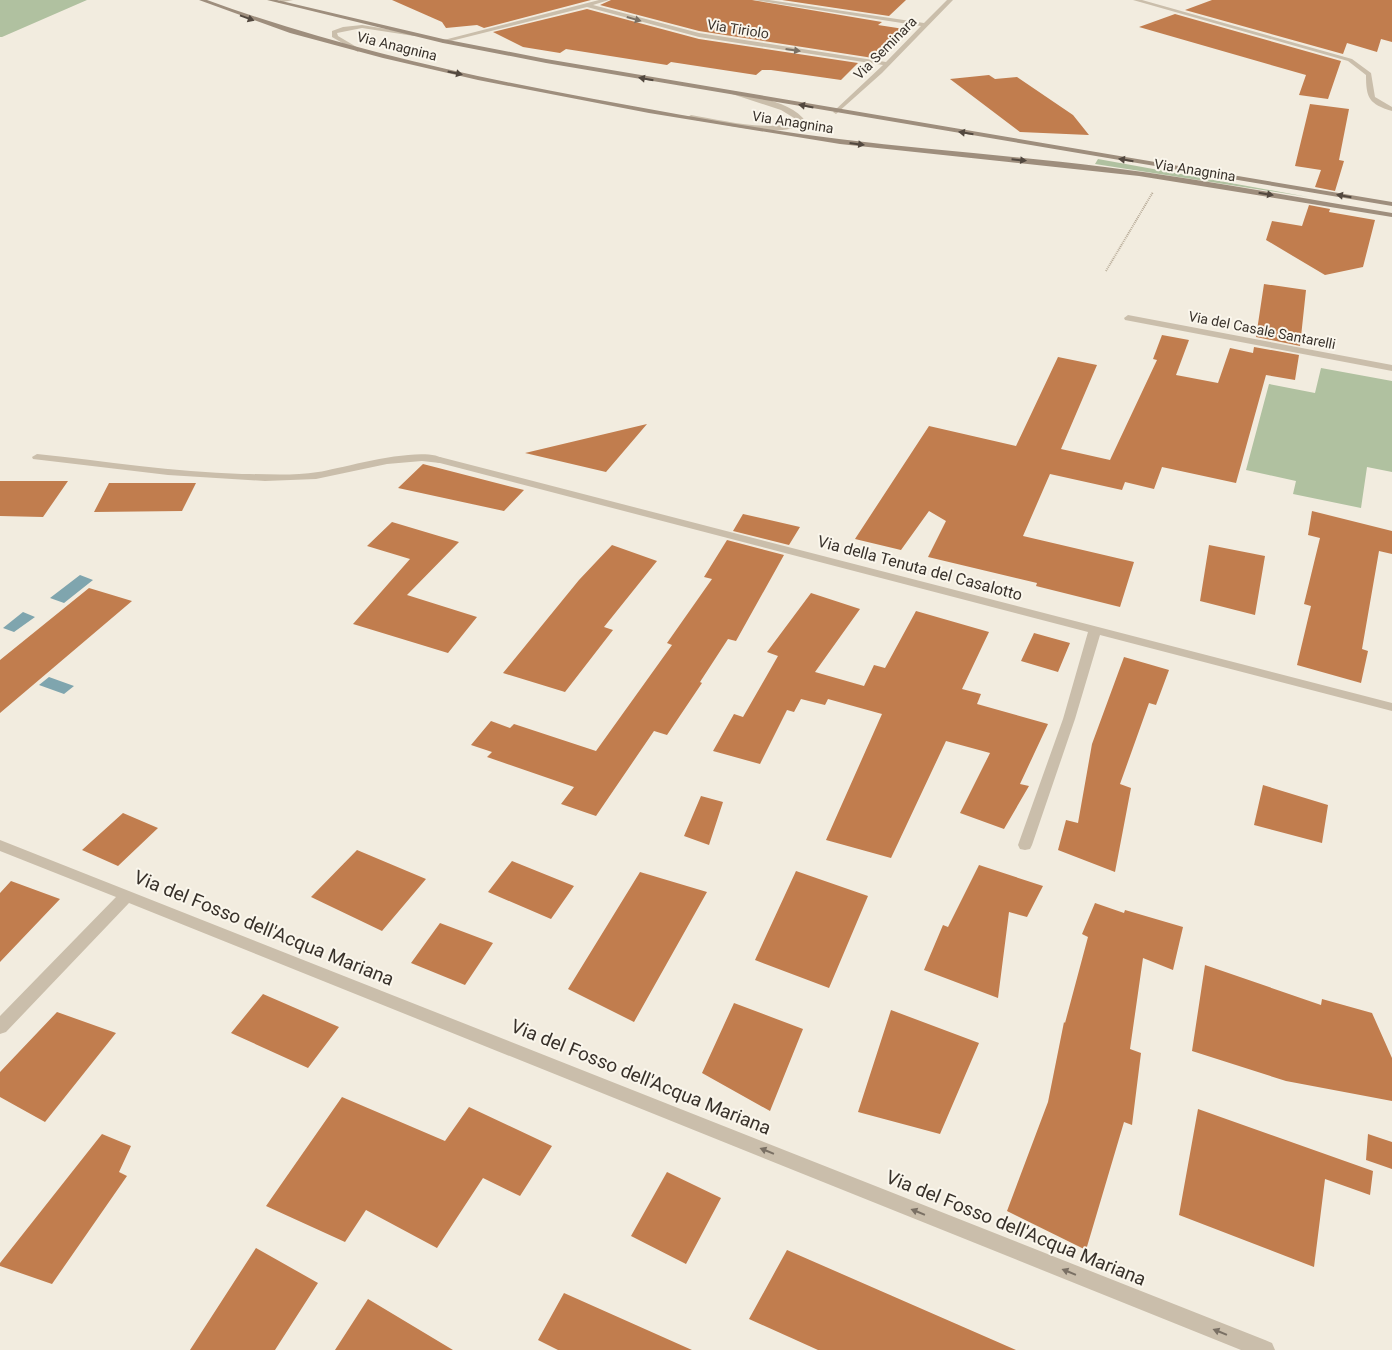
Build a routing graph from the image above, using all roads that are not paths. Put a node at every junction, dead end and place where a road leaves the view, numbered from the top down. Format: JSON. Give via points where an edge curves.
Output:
{"nodes":[{"id":1,"x":202,"y":0,"type":"edge"},
{"id":2,"x":270,"y":0,"type":"edge"},
{"id":3,"x":290,"y":0,"type":"edge"},
{"id":4,"x":606,"y":0,"type":"edge"},
{"id":5,"x":757,"y":0,"type":"edge"},
{"id":6,"x":950,"y":0,"type":"edge"},
{"id":7,"x":1136,"y":0,"type":"edge"},
{"id":8,"x":1169,"y":0,"type":"edge"},
{"id":9,"x":280,"y":2,"type":"junction"},
{"id":10,"x":587,"y":5,"type":"junction"},
{"id":11,"x":1154,"y":5,"type":"junction"},
{"id":12,"x":926,"y":25,"type":"junction"},
{"id":13,"x":414,"y":34,"type":"junction"},
{"id":14,"x":443,"y":41,"type":"junction"},
{"id":15,"x":358,"y":50,"type":"junction"},
{"id":16,"x":888,"y":64,"type":"junction"},
{"id":17,"x":734,"y":93,"type":"junction"},
{"id":18,"x":1392,"y":109,"type":"edge"},
{"id":19,"x":836,"y":112,"type":"junction"},
{"id":20,"x":671,"y":114,"type":"junction"},
{"id":21,"x":1392,"y":204,"type":"edge"},
{"id":22,"x":1392,"y":215,"type":"edge"},
{"id":23,"x":1128,"y":318,"type":"dead end"},
{"id":24,"x":1392,"y":368,"type":"edge"},
{"id":25,"x":37,"y":457,"type":"dead end"},
{"id":26,"x":1095,"y":630,"type":"junction"},
{"id":27,"x":1392,"y":707,"type":"edge"},
{"id":28,"x":0,"y":844,"type":"edge"},
{"id":29,"x":1025,"y":845,"type":"dead end"},
{"id":30,"x":126,"y":896,"type":"junction"},
{"id":31,"x":0,"y":1027,"type":"edge"},
{"id":32,"x":1265,"y":1350,"type":"edge"}],
"edges":[{"from":1,"to":15,"type":"main road","name":"Via Anagnina","one_way":true,"via":[[261,23]]},
{"from":2,"to":9,"type":"main road","name":"Via Anagnina"},
{"from":3,"to":9,"type":"street"},
{"from":4,"to":10,"type":"street"},
{"from":5,"to":12,"type":"street"},
{"from":6,"to":12,"type":"street","name":"Via Seminara"},
{"from":7,"to":11,"type":"street"},
{"from":8,"to":11,"type":"street"},
{"from":9,"to":13,"type":"main road","name":"Via Anagnina"},
{"from":10,"to":14,"type":"street"},
{"from":10,"to":16,"type":"street","name":"Via Tiriolo","one_way":true,"via":[[699,35]]},
{"from":11,"to":18,"type":"street","via":[[1358,64],[1369,76],[1369,95]]},
{"from":12,"to":16,"type":"street","name":"Via Seminara"},
{"from":13,"to":14,"type":"main road","name":"Via Anagnina"},
{"from":13,"to":15,"type":"street","via":[[362,28],[334,32],[340,40]]},
{"from":17,"to":14,"type":"main road","name":"Via Anagnina","one_way":true},
{"from":15,"to":20,"type":"main road","name":"Via Anagnina","one_way":true,"via":[[498,82]]},
{"from":16,"to":19,"type":"street","name":"Via Seminara"},
{"from":19,"to":17,"type":"main road","name":"Via Anagnina","one_way":true},
{"from":17,"to":20,"type":"street","via":[[795,113],[803,122],[773,127]]},
{"from":21,"to":19,"type":"main road","name":"Via Anagnina","one_way":true},
{"from":20,"to":22,"type":"main road","name":"Via Anagnina","one_way":true,"via":[[830,140],[1162,177]]},
{"from":23,"to":24,"type":"street","name":"Via del Casale Santarelli"},
{"from":25,"to":26,"type":"street","name":"Via della Tenuta del Casalotto","via":[[241,477],[317,476],[407,458],[440,460]]},
{"from":26,"to":27,"type":"street","name":"Via della Tenuta del Casalotto"},
{"from":26,"to":29,"type":"street","via":[[1069,719]]},
{"from":28,"to":30,"type":"street","name":"Via del Fosso dell'Acqua Mariana"},
{"from":30,"to":31,"type":"street"},
{"from":32,"to":30,"type":"street","name":"Via del Fosso dell'Acqua Mariana","one_way":true}]}
